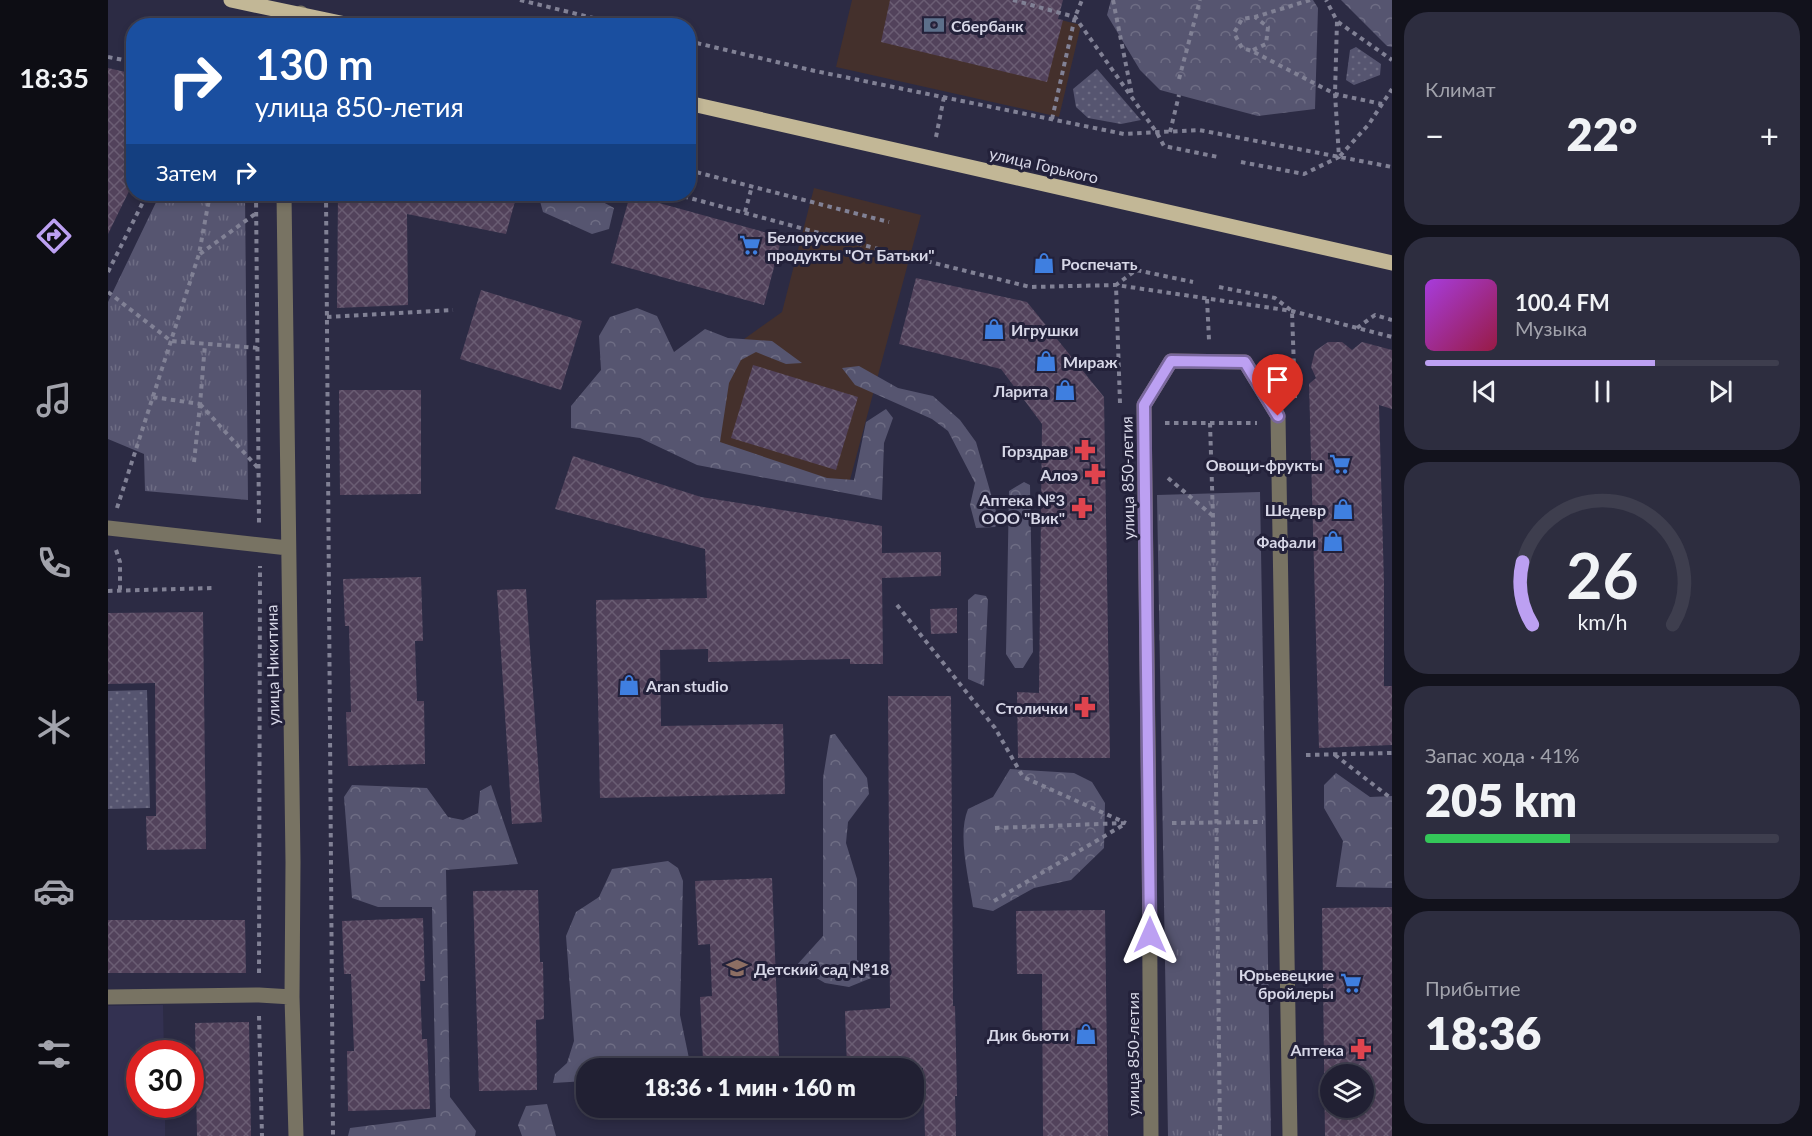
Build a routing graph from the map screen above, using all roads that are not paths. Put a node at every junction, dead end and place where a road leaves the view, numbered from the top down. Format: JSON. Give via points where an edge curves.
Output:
{"nodes":[{"id":1,"x":231,"y":0,"type":"edge"},
{"id":2,"x":295,"y":18,"type":"edge"},
{"id":3,"x":696,"y":105,"type":"edge"},
{"id":4,"x":284,"y":201,"type":"edge"},
{"id":5,"x":1392,"y":263,"type":"edge"},
{"id":6,"x":109,"y":528,"type":"edge"},
{"id":7,"x":288,"y":548,"type":"junction"},
{"id":8,"x":108,"y":997,"type":"edge"},
{"id":9,"x":292,"y":997,"type":"junction"},
{"id":10,"x":296,"y":1136,"type":"edge"},
{"id":11,"x":1151,"y":1136,"type":"edge"},
{"id":12,"x":1290,"y":1136,"type":"edge"}],
"edges":[{"from":1,"to":2,"type":"main road"},
{"from":3,"to":5,"type":"main road","name":"улица Горького"},
{"from":4,"to":7,"type":"street","name":"улица Никитина"},
{"from":6,"to":7,"type":"street"},
{"from":7,"to":9,"type":"street","name":"улица Никитина"},
{"from":8,"to":9,"type":"street"},
{"from":9,"to":10,"type":"street","name":"улица Никитина"},
{"from":11,"to":12,"type":"street","name":"улица 850-летия","via":[[1144,405],[1171,361],[1209,361],[1245,362],[1278,416]]}]}
